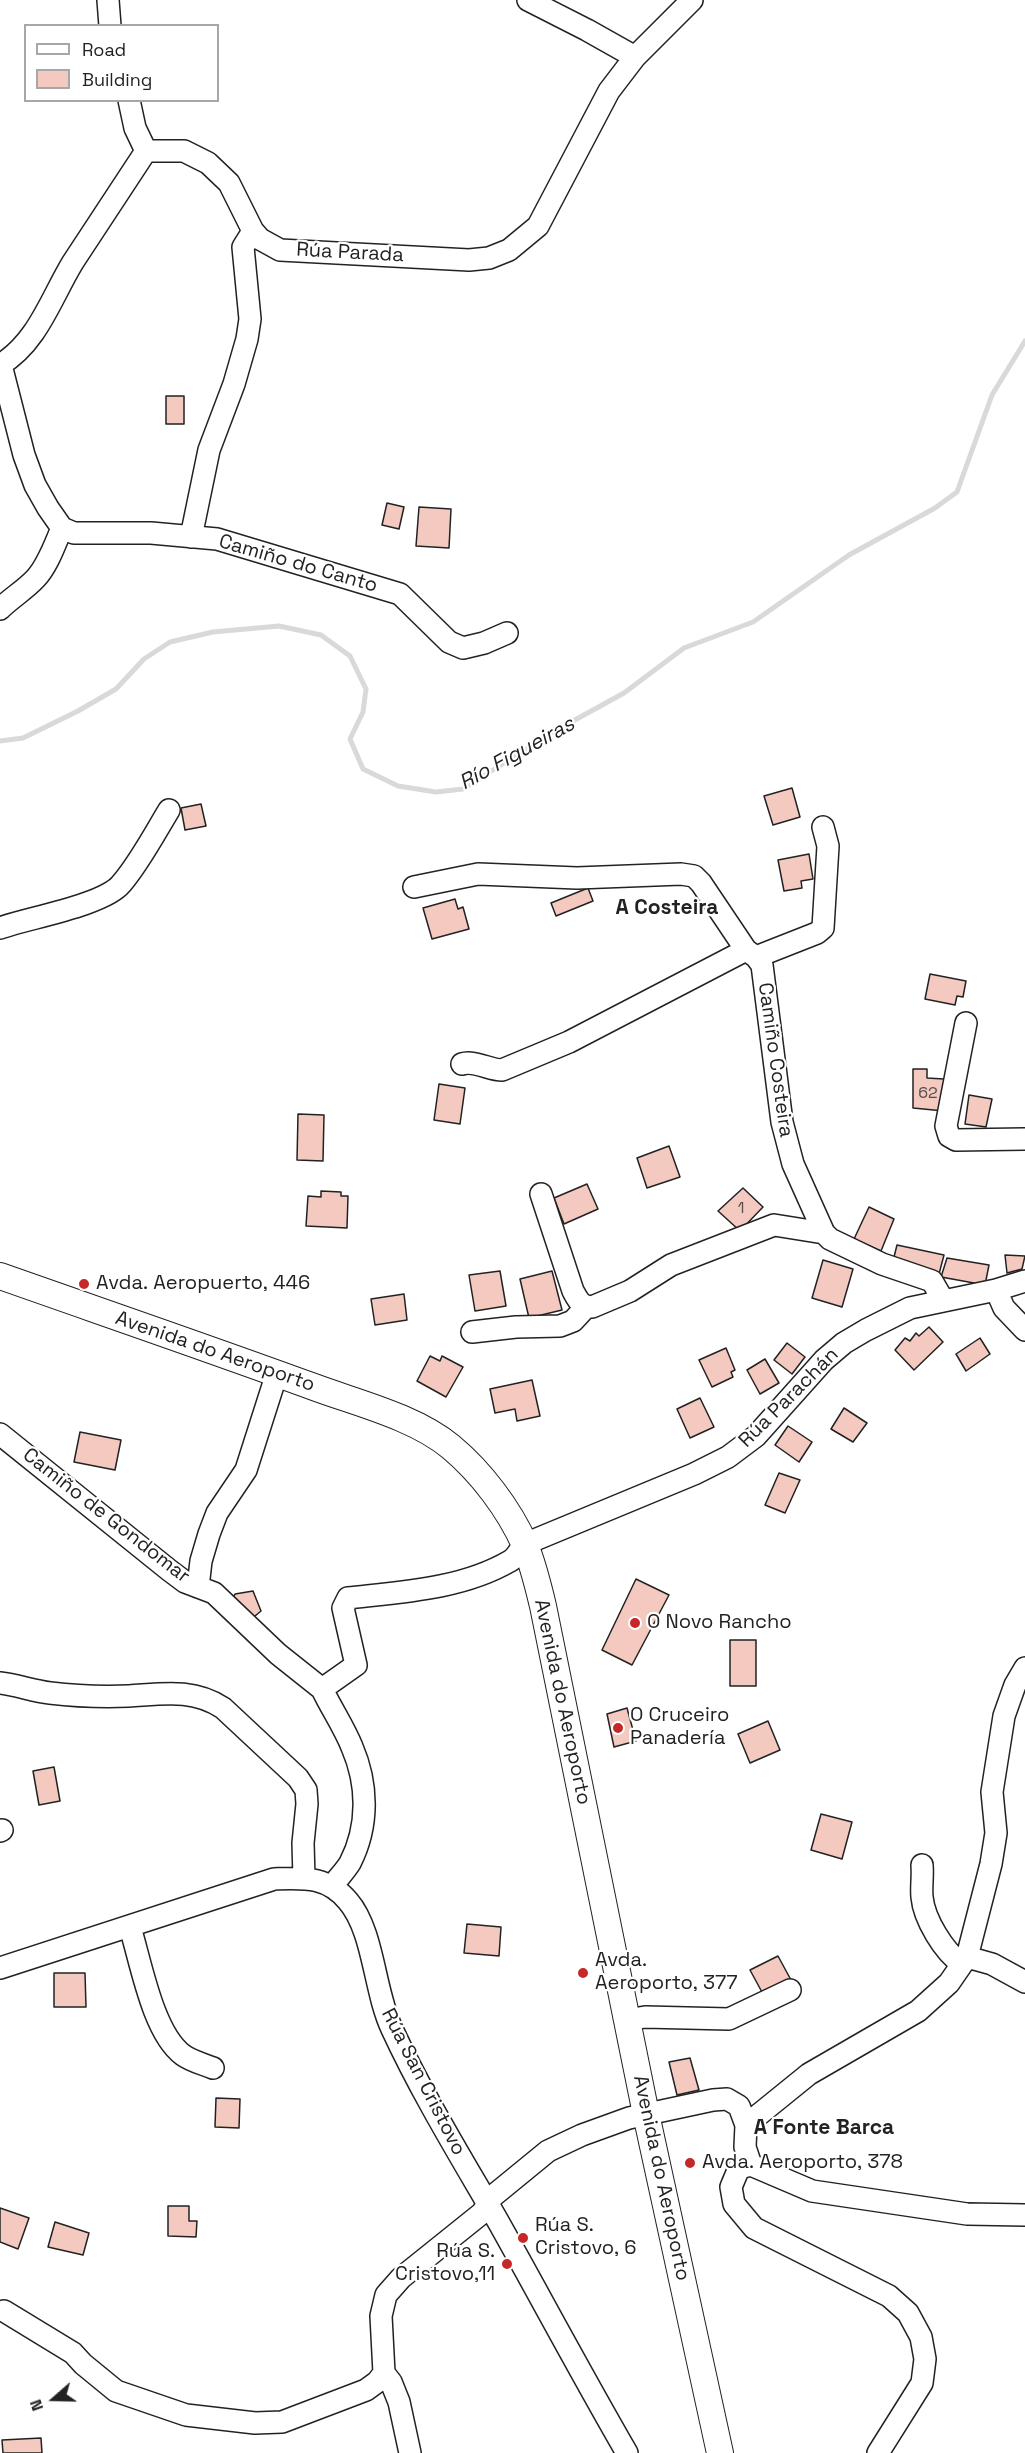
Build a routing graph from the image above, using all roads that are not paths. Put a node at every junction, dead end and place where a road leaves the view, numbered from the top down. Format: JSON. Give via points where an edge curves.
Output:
{"nodes":[{"id":1,"x":108,"y":0,"type":"edge"},
{"id":2,"x":528,"y":0,"type":"edge"},
{"id":3,"x":692,"y":0,"type":"edge"},
{"id":4,"x":110,"y":24,"type":"edge"},
{"id":5,"x":635,"y":57,"type":"junction"},
{"id":6,"x":129,"y":102,"type":"edge"},
{"id":7,"x":147,"y":152,"type":"junction"},
{"id":8,"x":253,"y":231,"type":"junction"},
{"id":9,"x":0,"y":365,"type":"edge"},
{"id":10,"x":62,"y":528,"type":"junction"},
{"id":11,"x":191,"y":537,"type":"junction"},
{"id":12,"x":0,"y":609,"type":"edge"},
{"id":13,"x":507,"y":633,"type":"dead end"},
{"id":14,"x":169,"y":810,"type":"dead end"},
{"id":15,"x":823,"y":827,"type":"dead end"},
{"id":16,"x":414,"y":886,"type":"dead end"},
{"id":17,"x":0,"y":927,"type":"edge"},
{"id":18,"x":751,"y":953,"type":"junction"},
{"id":19,"x":966,"y":1023,"type":"dead end"},
{"id":20,"x":462,"y":1064,"type":"dead end"},
{"id":21,"x":1025,"y":1138,"type":"edge"},
{"id":22,"x":541,"y":1194,"type":"dead end"},
{"id":23,"x":824,"y":1233,"type":"junction"},
{"id":24,"x":0,"y":1276,"type":"edge"},
{"id":25,"x":1025,"y":1281,"type":"edge"},
{"id":26,"x":996,"y":1290,"type":"junction"},
{"id":27,"x":942,"y":1300,"type":"junction"},
{"id":28,"x":586,"y":1307,"type":"junction"},
{"id":29,"x":1025,"y":1330,"type":"edge"},
{"id":30,"x":472,"y":1332,"type":"dead end"},
{"id":31,"x":277,"y":1373,"type":"junction"},
{"id":32,"x":0,"y":1434,"type":"edge"},
{"id":33,"x":525,"y":1544,"type":"junction"},
{"id":34,"x":198,"y":1587,"type":"junction"},
{"id":35,"x":1025,"y":1668,"type":"edge"},
{"id":36,"x":0,"y":1683,"type":"edge"},
{"id":37,"x":322,"y":1689,"type":"junction"},
{"id":38,"x":922,"y":1865,"type":"dead end"},
{"id":39,"x":304,"y":1878,"type":"junction"},
{"id":40,"x":333,"y":1886,"type":"junction"},
{"id":41,"x":130,"y":1927,"type":"junction"},
{"id":42,"x":964,"y":1960,"type":"junction"},
{"id":43,"x":0,"y":1968,"type":"edge"},
{"id":44,"x":1025,"y":1982,"type":"edge"},
{"id":45,"x":790,"y":1990,"type":"dead end"},
{"id":46,"x":627,"y":2020,"type":"junction"},
{"id":47,"x":213,"y":2068,"type":"dead end"},
{"id":48,"x":646,"y":2114,"type":"junction"},
{"id":49,"x":746,"y":2126,"type":"junction"},
{"id":50,"x":751,"y":2165,"type":"junction"},
{"id":51,"x":488,"y":2205,"type":"junction"},
{"id":52,"x":1025,"y":2215,"type":"edge"},
{"id":53,"x":4,"y":2311,"type":"dead end"},
{"id":54,"x":384,"y":2373,"type":"junction"},
{"id":55,"x":410,"y":2453,"type":"edge"},
{"id":56,"x":627,"y":2453,"type":"edge"},
{"id":57,"x":720,"y":2453,"type":"edge"},
{"id":58,"x":878,"y":2453,"type":"edge"}],
"edges":[{"from":1,"to":4,"type":"street"},
{"from":2,"to":5,"type":"street"},
{"from":3,"to":5,"type":"street","name":"Rúa Parada"},
{"from":5,"to":8,"type":"street","name":"Rúa Parada","via":[[609,91],[538,226],[509,250],[469,260],[280,250]]},
{"from":6,"to":7,"type":"street","via":[[135,128]]},
{"from":7,"to":8,"type":"street","name":"Rúa Parada","via":[[184,152],[208,163],[229,183]]},
{"from":7,"to":9,"type":"street","via":[[72,264],[44,317],[17,354]]},
{"from":8,"to":11,"type":"street","via":[[243,247],[250,319],[247,339],[209,450]]},
{"from":9,"to":10,"type":"street","via":[[28,465]]},
{"from":10,"to":11,"type":"street","name":"Camiño do Canto","via":[[74,533]]},
{"from":10,"to":12,"type":"street","via":[[36,578]]},
{"from":11,"to":13,"type":"street","name":"Camiño do Canto","via":[[217,539],[400,594],[449,642],[463,648]]},
{"from":14,"to":17,"type":"street","via":[[120,886],[59,912]]},
{"from":15,"to":18,"type":"street","name":"Camiño Costeira","via":[[828,846],[823,928]]},
{"from":16,"to":18,"type":"street","name":"Camiño Costeira","via":[[478,874],[577,878],[694,876]]},
{"from":18,"to":20,"type":"street","name":"Camiño Costeira","via":[[570,1042],[502,1070]]},
{"from":18,"to":23,"type":"street","name":"Camiño Costeira","via":[[762,965],[784,1133],[793,1164]]},
{"from":19,"to":21,"type":"street","via":[[946,1126],[949,1136],[956,1140]]},
{"from":22,"to":28,"type":"street","via":[[573,1291]]},
{"from":23,"to":27,"type":"street","via":[[882,1264],[932,1281]]},
{"from":23,"to":28,"type":"street","via":[[774,1225],[671,1265],[630,1291]]},
{"from":24,"to":31,"type":"main road","name":"Avenida do Aeroporto"},
{"from":25,"to":26,"type":"street","name":"Rúa Parachán"},
{"from":26,"to":27,"type":"street","name":"Rúa Parachán"},
{"from":26,"to":29,"type":"street","via":[[1004,1308]]},
{"from":27,"to":33,"type":"street","name":"Rúa Parachán","via":[[910,1308],[844,1343],[756,1436],[728,1457]]},
{"from":28,"to":30,"type":"street","via":[[573,1321],[560,1326]]},
{"from":31,"to":33,"type":"main road","name":"Avenida do Aeroporto","via":[[389,1414],[441,1439],[474,1469]]},
{"from":31,"to":34,"type":"street","via":[[246,1470],[217,1513],[209,1534]]},
{"from":32,"to":34,"type":"street","name":"Camiño de Gondomar","via":[[169,1570]]},
{"from":33,"to":37,"type":"street","via":[[512,1560],[471,1578],[407,1592],[348,1598],[343,1608],[356,1665]]},
{"from":33,"to":46,"type":"main road","name":"Avenida do Aeroporto","via":[[543,1606]]},
{"from":34,"to":37,"type":"street","name":"Camiño de Gondomar","via":[[220,1598],[278,1654]]},
{"from":35,"to":42,"type":"street","via":[[1015,1685],[1002,1727],[992,1792],[996,1833],[991,1864]]},
{"from":36,"to":39,"type":"street","via":[[48,1693],[127,1696],[161,1692],[211,1700],[298,1778],[306,1790]]},
{"from":37,"to":40,"type":"street","name":"Camiño de Gondomar","via":[[352,1745],[366,1806],[350,1863]]},
{"from":38,"to":42,"type":"street","via":[[923,1906],[944,1948],[952,1958]]},
{"from":39,"to":40,"type":"street"},
{"from":39,"to":41,"type":"street","via":[[274,1879]]},
{"from":40,"to":51,"type":"street","name":"Rúa San Cristovo","via":[[361,1921],[391,2027]]},
{"from":41,"to":43,"type":"street"},
{"from":41,"to":47,"type":"street","via":[[158,2022],[168,2040],[184,2056]]},
{"from":42,"to":44,"type":"street","via":[[992,1964]]},
{"from":42,"to":49,"type":"street","via":[[949,1983],[918,2011],[809,2074]]},
{"from":45,"to":46,"type":"street","via":[[729,2019]]},
{"from":46,"to":48,"type":"main road","name":"Avenida do Aeroporto"},
{"from":48,"to":49,"type":"street","via":[[727,2099],[739,2106]]},
{"from":48,"to":51,"type":"street","via":[[548,2151],[493,2196]]},
{"from":48,"to":57,"type":"main road","name":"Avenida do Aeroporto"},
{"from":49,"to":50,"type":"street","via":[[745,2147]]},
{"from":50,"to":52,"type":"street","via":[[812,2191],[967,2214]]},
{"from":50,"to":58,"type":"street","via":[[739,2168],[731,2187],[734,2204],[754,2228],[889,2296],[908,2313],[921,2337],[925,2359],[922,2383]]},
{"from":51,"to":54,"type":"street","via":[[386,2295],[381,2316]]},
{"from":51,"to":56,"type":"street","name":"Rúa San Cristovo"},
{"from":53,"to":54,"type":"street","via":[[73,2353],[116,2391],[186,2415],[282,2422],[366,2390]]},
{"from":54,"to":55,"type":"street","via":[[399,2402]]}]}
